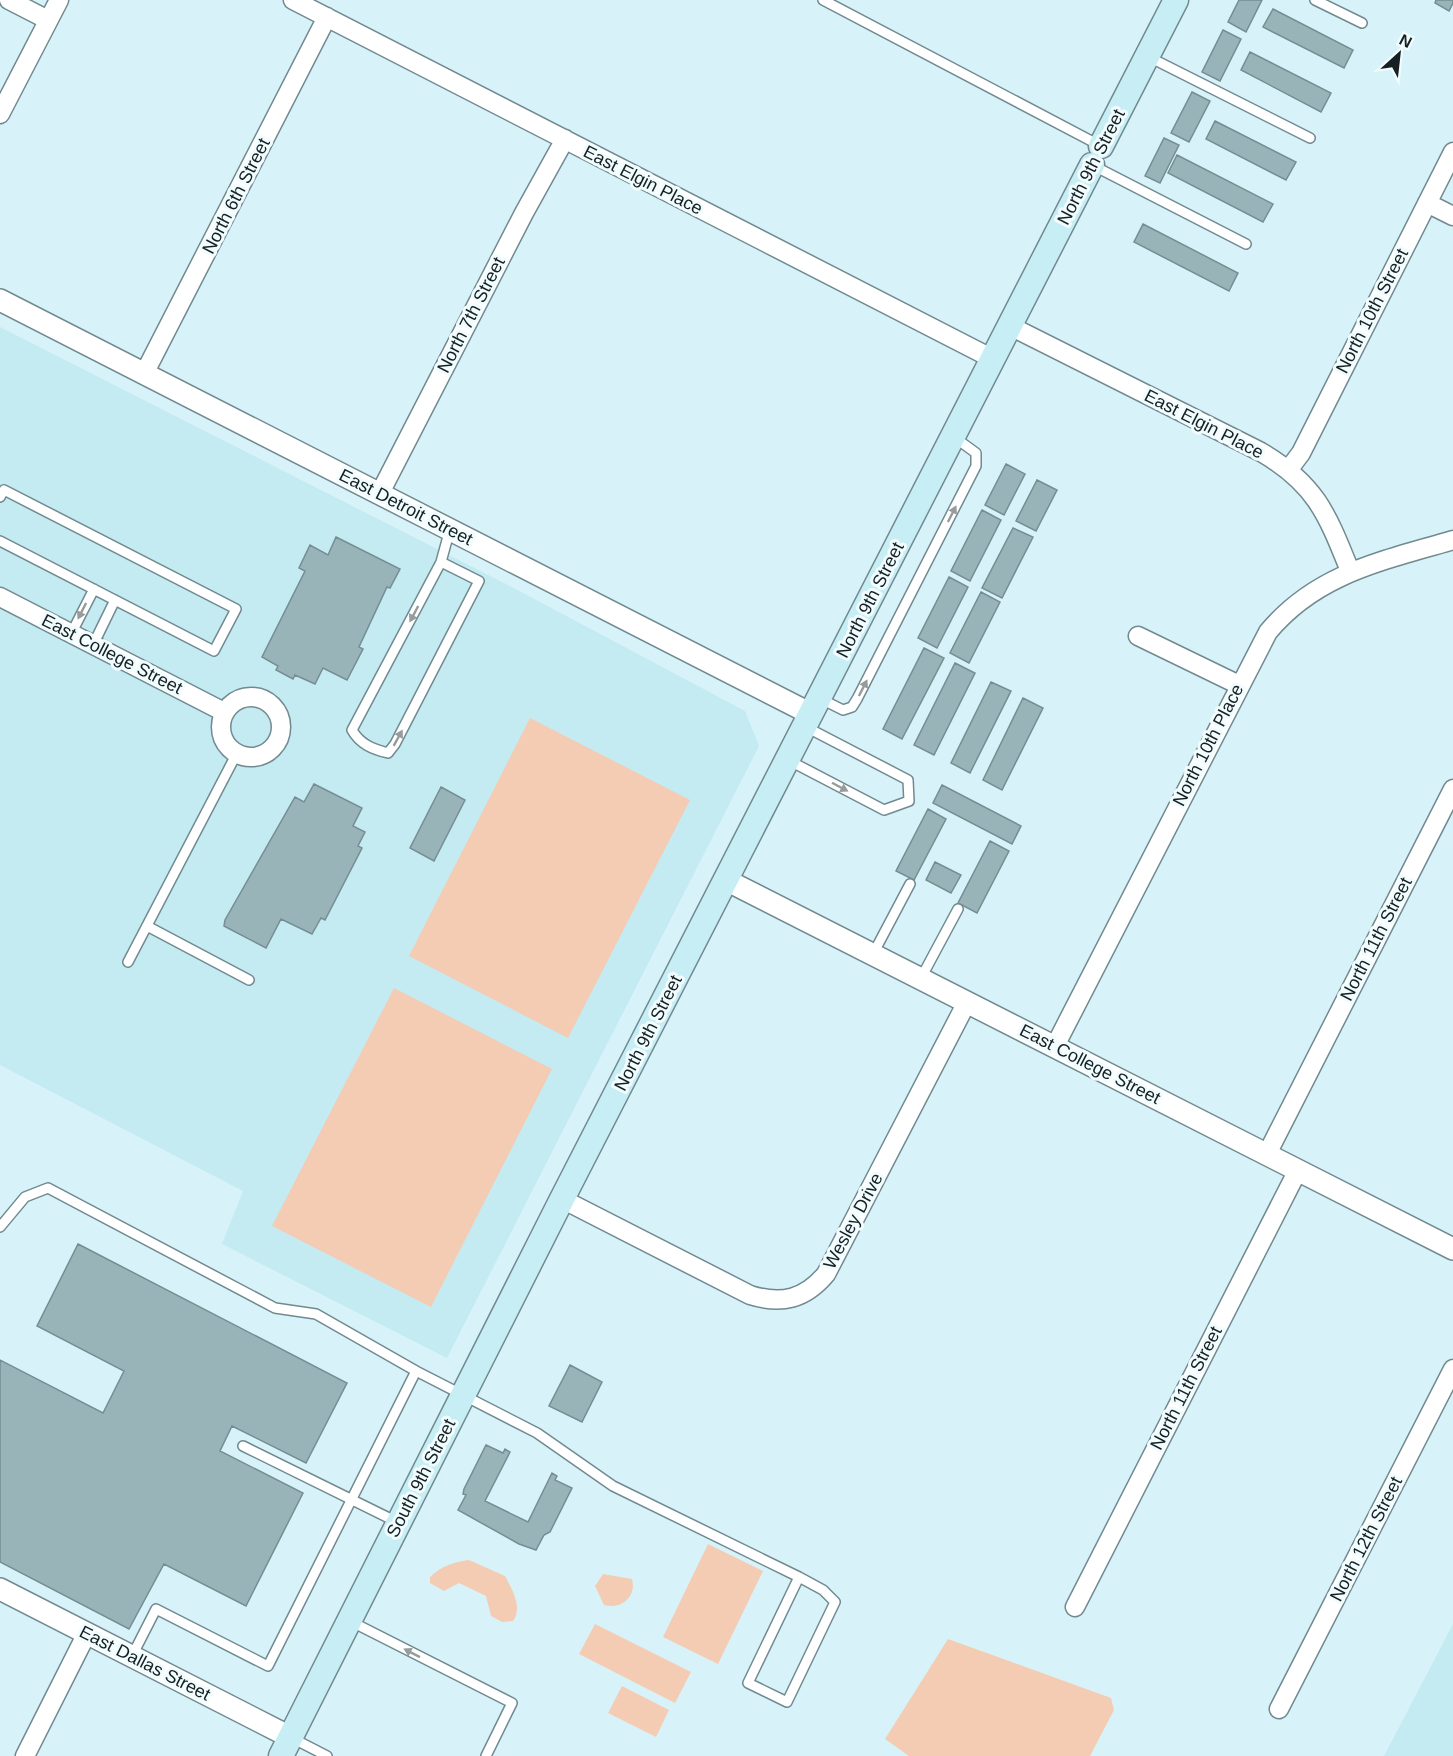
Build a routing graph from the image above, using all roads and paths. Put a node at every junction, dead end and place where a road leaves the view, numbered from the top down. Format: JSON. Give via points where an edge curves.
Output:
{"nodes":[{"id":1,"x":9,"y":0,"type":"edge"},
{"id":2,"x":59,"y":0,"type":"edge"},
{"id":3,"x":293,"y":0,"type":"edge"},
{"id":4,"x":823,"y":0,"type":"edge"},
{"id":5,"x":846,"y":0,"type":"edge"},
{"id":6,"x":1176,"y":0,"type":"edge"},
{"id":7,"x":1315,"y":0,"type":"edge"},
{"id":8,"x":842,"y":9,"type":"junction"},
{"id":9,"x":327,"y":17,"type":"junction"},
{"id":10,"x":48,"y":20,"type":"junction"},
{"id":11,"x":1362,"y":23,"type":"dead end"},
{"id":12,"x":1147,"y":56,"type":"junction"},
{"id":13,"x":0,"y":114,"type":"edge"},
{"id":14,"x":1310,"y":138,"type":"dead end"},
{"id":15,"x":565,"y":139,"type":"junction"},
{"id":16,"x":1453,"y":152,"type":"edge"},
{"id":17,"x":1096,"y":156,"type":"junction"},
{"id":18,"x":1427,"y":203,"type":"junction"},
{"id":19,"x":1453,"y":216,"type":"edge"},
{"id":20,"x":1246,"y":244,"type":"dead end"},
{"id":21,"x":0,"y":300,"type":"edge"},
{"id":22,"x":1010,"y":326,"type":"junction"},
{"id":23,"x":993,"y":359,"type":"junction"},
{"id":24,"x":144,"y":374,"type":"junction"},
{"id":25,"x":954,"y":437,"type":"junction"},
{"id":26,"x":1289,"y":469,"type":"junction"},
{"id":27,"x":380,"y":493,"type":"junction"},
{"id":28,"x":0,"y":497,"type":"edge"},
{"id":29,"x":450,"y":529,"type":"junction"},
{"id":30,"x":1453,"y":540,"type":"edge"},
{"id":31,"x":0,"y":541,"type":"edge"},
{"id":32,"x":441,"y":562,"type":"junction"},
{"id":33,"x":1350,"y":571,"type":"junction"},
{"id":34,"x":94,"y":589,"type":"junction"},
{"id":35,"x":0,"y":597,"type":"edge"},
{"id":36,"x":115,"y":600,"type":"junction"},
{"id":37,"x":71,"y":634,"type":"junction"},
{"id":38,"x":1138,"y":636,"type":"dead end"},
{"id":39,"x":93,"y":645,"type":"junction"},
{"id":40,"x":1239,"y":685,"type":"junction"},
{"id":41,"x":224,"y":712,"type":"junction"},
{"id":42,"x":812,"y":713,"type":"junction"},
{"id":43,"x":237,"y":753,"type":"junction"},
{"id":44,"x":788,"y":760,"type":"junction"},
{"id":45,"x":1453,"y":789,"type":"edge"},
{"id":46,"x":726,"y":880,"type":"junction"},
{"id":47,"x":910,"y":884,"type":"dead end"},
{"id":48,"x":958,"y":909,"type":"dead end"},
{"id":49,"x":147,"y":926,"type":"junction"},
{"id":50,"x":873,"y":954,"type":"junction"},
{"id":51,"x":128,"y":962,"type":"dead end"},
{"id":52,"x":921,"y":978,"type":"junction"},
{"id":53,"x":249,"y":980,"type":"dead end"},
{"id":54,"x":967,"y":1002,"type":"junction"},
{"id":55,"x":1054,"y":1046,"type":"junction"},
{"id":56,"x":1267,"y":1154,"type":"junction"},
{"id":57,"x":1298,"y":1170,"type":"junction"},
{"id":58,"x":562,"y":1199,"type":"junction"},
{"id":59,"x":0,"y":1227,"type":"edge"},
{"id":60,"x":1453,"y":1249,"type":"edge"},
{"id":61,"x":1453,"y":1369,"type":"edge"},
{"id":62,"x":416,"y":1371,"type":"junction"},
{"id":63,"x":464,"y":1395,"type":"junction"},
{"id":64,"x":243,"y":1446,"type":"dead end"},
{"id":65,"x":351,"y":1499,"type":"junction"},
{"id":66,"x":398,"y":1523,"type":"junction"},
{"id":67,"x":800,"y":1577,"type":"junction"},
{"id":68,"x":0,"y":1589,"type":"edge"},
{"id":69,"x":1075,"y":1607,"type":"dead end"},
{"id":70,"x":348,"y":1621,"type":"junction"},
{"id":71,"x":87,"y":1633,"type":"junction"},
{"id":72,"x":132,"y":1656,"type":"junction"},
{"id":73,"x":1279,"y":1709,"type":"dead end"},
{"id":74,"x":285,"y":1746,"type":"edge"},
{"id":75,"x":26,"y":1756,"type":"edge"},
{"id":76,"x":327,"y":1756,"type":"edge"},
{"id":77,"x":486,"y":1756,"type":"edge"}],
"edges":[{"from":1,"to":10,"type":"street"},
{"from":2,"to":10,"type":"street"},
{"from":3,"to":9,"type":"street","name":"East Elgin Place"},
{"from":4,"to":8,"type":"lane"},
{"from":5,"to":8,"type":"lane"},
{"from":6,"to":12,"type":"main road","name":"North 9th Street"},
{"from":7,"to":11,"type":"lane"},
{"from":8,"to":17,"type":"lane"},
{"from":9,"to":15,"type":"street","name":"East Elgin Place"},
{"from":9,"to":24,"type":"street","name":"North 6th Street"},
{"from":10,"to":13,"type":"street"},
{"from":12,"to":14,"type":"lane"},
{"from":12,"to":17,"type":"main road","name":"North 9th Street"},
{"from":15,"to":23,"type":"street","name":"East Elgin Place"},
{"from":15,"to":27,"type":"street","name":"North 7th Street"},
{"from":16,"to":18,"type":"street","name":"North 10th Street"},
{"from":17,"to":20,"type":"lane"},
{"from":17,"to":22,"type":"main road","name":"North 9th Street"},
{"from":18,"to":19,"type":"street"},
{"from":18,"to":26,"type":"street","name":"North 10th Street","via":[[1301,453]]},
{"from":21,"to":24,"type":"street","name":"East Detroit Street"},
{"from":22,"to":23,"type":"main road","name":"North 9th Street"},
{"from":22,"to":26,"type":"street","name":"East Elgin Place"},
{"from":23,"to":25,"type":"main road","name":"North 9th Street"},
{"from":24,"to":27,"type":"street","name":"East Detroit Street"},
{"from":25,"to":42,"type":"main road","name":"North 9th Street"},
{"from":42,"to":25,"type":"lane","one_way":true,"via":[[852,707],[863,689],[976,466],[976,453]]},
{"from":26,"to":33,"type":"street","name":"East Elgin Place","via":[[1321,504]]},
{"from":27,"to":29,"type":"street","name":"East Detroit Street"},
{"from":28,"to":36,"type":"lane","via":[[4,490],[236,609],[214,651]]},
{"from":29,"to":32,"type":"lane"},
{"from":29,"to":42,"type":"street","name":"East Detroit Street"},
{"from":30,"to":33,"type":"street","name":"North 10th Place"},
{"from":31,"to":34,"type":"lane"},
{"from":32,"to":32,"type":"lane","one_way":true,"via":[[352,730],[358,741],[375,750],[388,753],[395,744],[479,581]]},
{"from":33,"to":40,"type":"street","name":"North 10th Place","via":[[1287,610],[1259,645]]},
{"from":34,"to":36,"type":"lane"},
{"from":34,"to":37,"type":"lane","one_way":true},
{"from":35,"to":37,"type":"street","name":"East College Street"},
{"from":36,"to":39,"type":"lane"},
{"from":37,"to":39,"type":"street","name":"East College Street"},
{"from":38,"to":40,"type":"street"},
{"from":39,"to":41,"type":"street","name":"East College Street"},
{"from":40,"to":55,"type":"street","name":"North 10th Place"},
{"from":41,"to":43,"type":"street","via":[[222,739]]},
{"from":41,"to":43,"type":"street","via":[[231,703],[250,696],[270,703],[281,720],[278,741],[272,749],[254,757]]},
{"from":42,"to":44,"type":"main road","name":"North 9th Street"},
{"from":44,"to":42,"type":"lane","one_way":true,"via":[[884,810],[909,801],[908,780]]},
{"from":43,"to":49,"type":"lane"},
{"from":44,"to":46,"type":"main road","name":"North 9th Street"},
{"from":45,"to":56,"type":"street","name":"North 11th Street"},
{"from":46,"to":50,"type":"street","name":"East College Street"},
{"from":46,"to":58,"type":"main road","name":"North 9th Street"},
{"from":47,"to":50,"type":"lane"},
{"from":48,"to":52,"type":"lane"},
{"from":49,"to":51,"type":"lane"},
{"from":49,"to":53,"type":"lane"},
{"from":50,"to":52,"type":"street","name":"East College Street"},
{"from":52,"to":54,"type":"street","name":"East College Street"},
{"from":54,"to":55,"type":"street","name":"East College Street"},
{"from":54,"to":58,"type":"street","name":"Wesley Drive","via":[[826,1274],[809,1292],[787,1299],[750,1295]]},
{"from":55,"to":56,"type":"street","name":"East College Street"},
{"from":56,"to":57,"type":"street","name":"East College Street"},
{"from":57,"to":60,"type":"street","name":"East College Street"},
{"from":57,"to":69,"type":"street","name":"North 11th Street"},
{"from":58,"to":63,"type":"main road","name":"South 9th Street"},
{"from":59,"to":62,"type":"lane","via":[[25,1197],[48,1188],[275,1308],[316,1314]]},
{"from":61,"to":73,"type":"street","name":"North 12th Street"},
{"from":62,"to":63,"type":"lane"},
{"from":62,"to":65,"type":"lane"},
{"from":63,"to":66,"type":"main road","name":"South 9th Street"},
{"from":63,"to":67,"type":"lane","via":[[537,1432],[613,1486]]},
{"from":64,"to":65,"type":"lane"},
{"from":65,"to":66,"type":"lane"},
{"from":65,"to":72,"type":"lane","via":[[268,1666],[156,1609]]},
{"from":66,"to":70,"type":"main road","name":"South 9th Street"},
{"from":67,"to":67,"type":"lane","via":[[835,1602],[787,1702],[748,1683]]},
{"from":68,"to":71,"type":"street","name":"East Dallas Street"},
{"from":70,"to":74,"type":"main road","name":"South 9th Street"},
{"from":77,"to":70,"type":"lane","one_way":true,"via":[[512,1703]]},
{"from":71,"to":72,"type":"street","name":"East Dallas Street"},
{"from":71,"to":75,"type":"street"},
{"from":72,"to":74,"type":"street","name":"East Dallas Street"},
{"from":74,"to":76,"type":"lane"}]}
